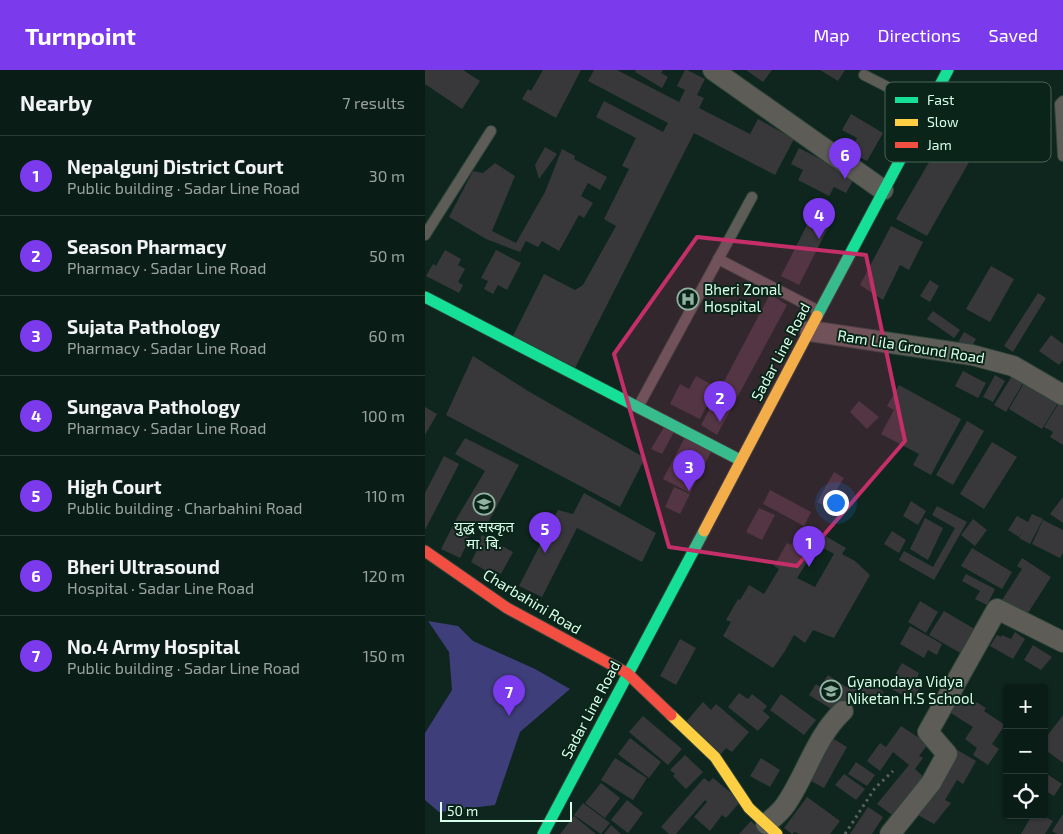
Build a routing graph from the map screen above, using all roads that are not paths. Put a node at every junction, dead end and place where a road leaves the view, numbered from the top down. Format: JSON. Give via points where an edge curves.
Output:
{"nodes":[{"id":1,"x":713,"y":70,"type":"edge"},
{"id":2,"x":948,"y":70,"type":"edge"},
{"id":3,"x":864,"y":75,"type":"dead end"},
{"id":4,"x":942,"y":82,"type":"edge"},
{"id":5,"x":885,"y":86,"type":"edge"},
{"id":6,"x":1063,"y":101,"type":"edge"},
{"id":7,"x":491,"y":131,"type":"dead end"},
{"id":8,"x":1063,"y":156,"type":"edge"},
{"id":9,"x":898,"y":162,"type":"edge"},
{"id":10,"x":883,"y":190,"type":"junction"},
{"id":11,"x":752,"y":197,"type":"dead end"},
{"id":12,"x":425,"y":235,"type":"edge"},
{"id":13,"x":718,"y":259,"type":"junction"},
{"id":14,"x":425,"y":297,"type":"edge"},
{"id":15,"x":821,"y":312,"type":"junction"},
{"id":16,"x":810,"y":332,"type":"junction"},
{"id":17,"x":1063,"y":395,"type":"edge"},
{"id":18,"x":638,"y":407,"type":"junction"},
{"id":19,"x":740,"y":460,"type":"junction"},
{"id":20,"x":425,"y":551,"type":"edge"},
{"id":21,"x":1063,"y":642,"type":"edge"},
{"id":22,"x":627,"y":673,"type":"junction"},
{"id":23,"x":843,"y":711,"type":"dead end"},
{"id":24,"x":772,"y":829,"type":"edge"},
{"id":25,"x":543,"y":834,"type":"edge"},
{"id":26,"x":890,"y":834,"type":"edge"}],
"edges":[{"from":1,"to":10,"type":"street"},
{"from":2,"to":4,"type":"main road","name":"Sadar Line Road"},
{"from":3,"to":5,"type":"lane"},
{"from":6,"to":8,"type":"lane","via":[[1060,104]]},
{"from":7,"to":12,"type":"lane"},
{"from":9,"to":10,"type":"main road","name":"Sadar Line Road"},
{"from":10,"to":15,"type":"main road","name":"Sadar Line Road"},
{"from":11,"to":13,"type":"lane"},
{"from":13,"to":15,"type":"lane"},
{"from":13,"to":18,"type":"lane"},
{"from":14,"to":18,"type":"main road"},
{"from":15,"to":16,"type":"main road","name":"Sadar Line Road"},
{"from":16,"to":17,"type":"street","name":"Ram Lila Ground Road","via":[[973,355],[1013,366]]},
{"from":16,"to":19,"type":"main road","name":"Sadar Line Road"},
{"from":18,"to":19,"type":"main road"},
{"from":19,"to":22,"type":"main road","name":"Sadar Line Road"},
{"from":20,"to":22,"type":"main road","name":"Charbahini Road","via":[[507,608]]},
{"from":21,"to":26,"type":"street","via":[[997,610],[928,732],[947,754],[931,783]]},
{"from":22,"to":24,"type":"main road","name":"Charbahini Road","via":[[715,758],[749,808]]},
{"from":22,"to":25,"type":"main road","name":"Sadar Line Road"},
{"from":23,"to":24,"type":"street","via":[[822,738]]}]}
